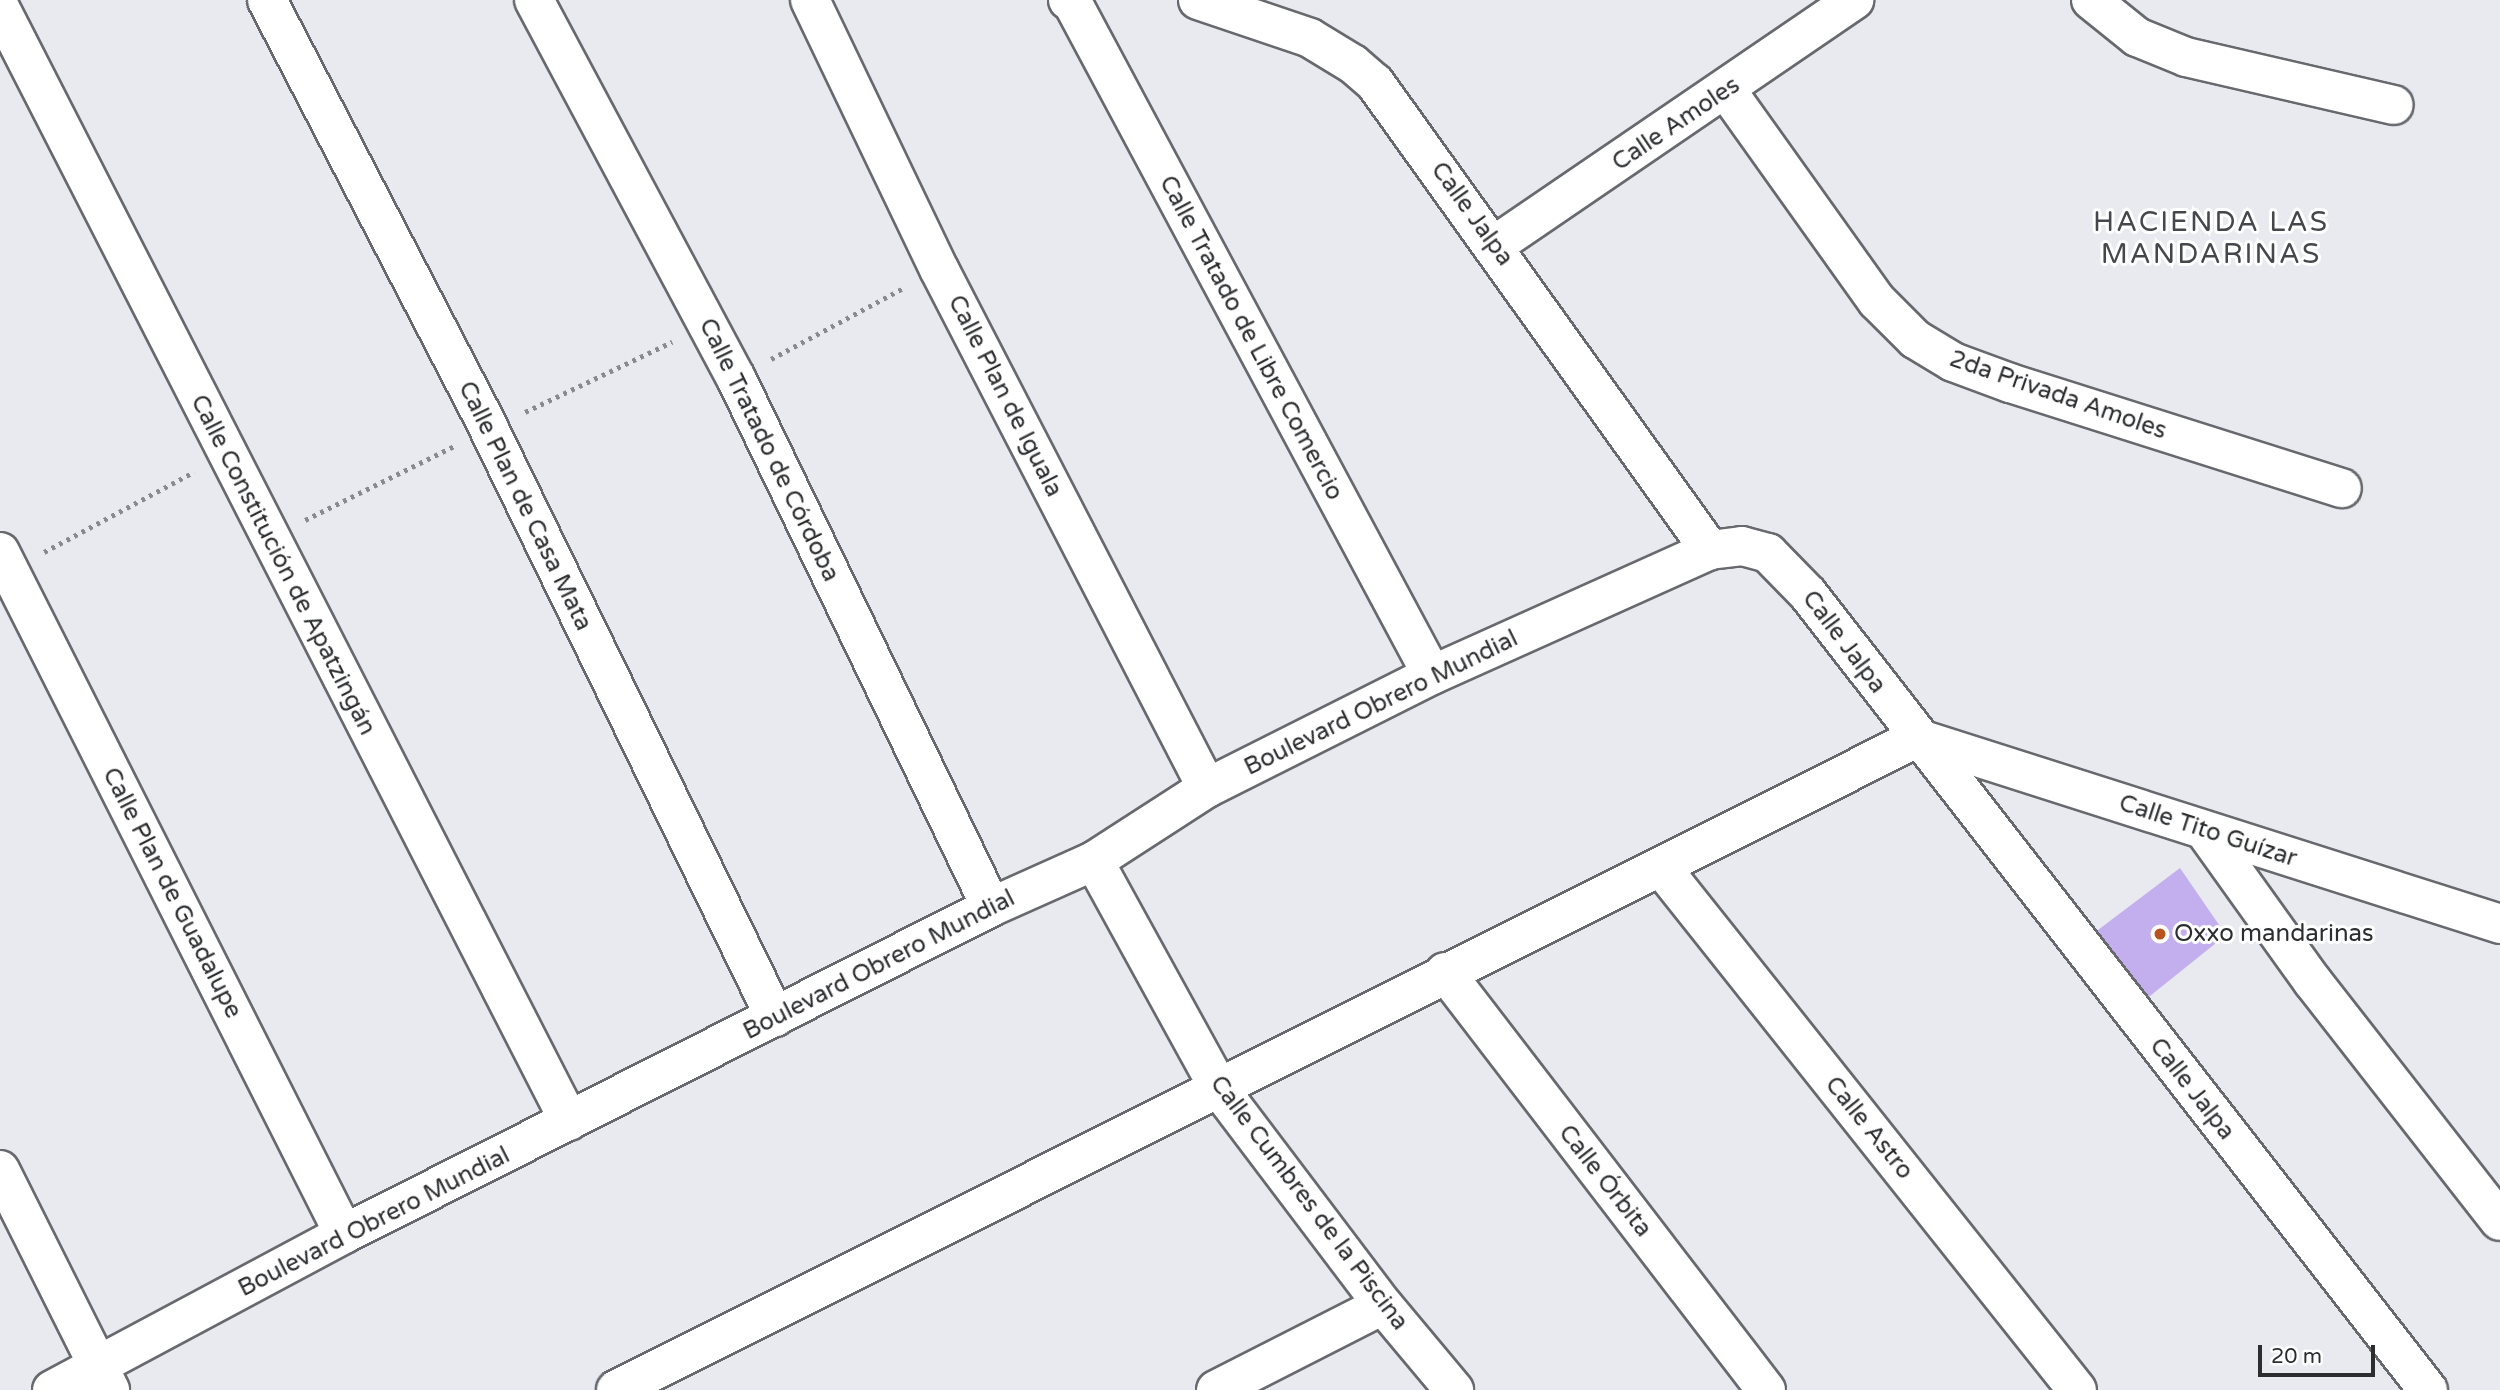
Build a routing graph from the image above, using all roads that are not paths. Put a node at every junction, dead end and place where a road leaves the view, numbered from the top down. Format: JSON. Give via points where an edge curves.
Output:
{"nodes":[{"id":1,"x":267,"y":0,"type":"edge"},
{"id":2,"x":534,"y":0,"type":"edge"},
{"id":3,"x":810,"y":0,"type":"edge"},
{"id":4,"x":1070,"y":0,"type":"edge"},
{"id":5,"x":1198,"y":0,"type":"edge"},
{"id":6,"x":1854,"y":0,"type":"edge"},
{"id":7,"x":2091,"y":0,"type":"edge"},
{"id":8,"x":0,"y":8,"type":"edge"},
{"id":9,"x":1727,"y":91,"type":"junction"},
{"id":10,"x":2394,"y":105,"type":"dead end"},
{"id":11,"x":1495,"y":245,"type":"junction"},
{"id":12,"x":2342,"y":488,"type":"dead end"},
{"id":13,"x":1710,"y":550,"type":"junction"},
{"id":14,"x":5,"y":561,"type":"edge"},
{"id":15,"x":1432,"y":675,"type":"junction"},
{"id":16,"x":1917,"y":738,"type":"junction"},
{"id":17,"x":1207,"y":788,"type":"junction"},
{"id":18,"x":2204,"y":830,"type":"junction"},
{"id":19,"x":1094,"y":861,"type":"junction"},
{"id":20,"x":1661,"y":867,"type":"junction"},
{"id":21,"x":991,"y":907,"type":"junction"},
{"id":22,"x":2500,"y":924,"type":"edge"},
{"id":23,"x":1445,"y":972,"type":"junction"},
{"id":24,"x":775,"y":1017,"type":"junction"},
{"id":25,"x":1218,"y":1087,"type":"junction"},
{"id":26,"x":569,"y":1121,"type":"junction"},
{"id":27,"x":0,"y":1170,"type":"edge"},
{"id":28,"x":2499,"y":1218,"type":"edge"},
{"id":29,"x":344,"y":1234,"type":"junction"},
{"id":30,"x":1384,"y":1305,"type":"junction"},
{"id":31,"x":104,"y":1379,"type":"edge"},
{"id":32,"x":52,"y":1390,"type":"edge"},
{"id":33,"x":615,"y":1390,"type":"edge"},
{"id":34,"x":1216,"y":1390,"type":"edge"},
{"id":35,"x":1454,"y":1390,"type":"edge"},
{"id":36,"x":1766,"y":1390,"type":"edge"},
{"id":37,"x":2077,"y":1390,"type":"edge"},
{"id":38,"x":2428,"y":1390,"type":"edge"}],
"edges":[{"from":1,"to":24,"type":"street","name":"Calle Plan de Casa Mata","via":[[489,429]]},
{"from":2,"to":21,"type":"street","name":"Calle Tratado de Córdoba","via":[[736,378]]},
{"from":3,"to":17,"type":"street","name":"Calle Plan de Iguala","via":[[939,269]]},
{"from":4,"to":15,"type":"street","name":"Calle Tratado de Libre Comercio"},
{"from":5,"to":11,"type":"street","name":"Calle Jalpa","via":[[1310,38],[1353,64],[1375,83]]},
{"from":6,"to":9,"type":"street","name":"Calle Amoles"},
{"from":7,"to":10,"type":"street","via":[[2137,37],[2186,57]]},
{"from":8,"to":26,"type":"street","name":"Calle Constitución de Apatzingán"},
{"from":9,"to":11,"type":"street","name":"Calle Amoles"},
{"from":9,"to":12,"type":"street","name":"2da Privada Amoles","via":[[1877,301],[1915,339],[1953,362],[2010,383]]},
{"from":11,"to":13,"type":"street","name":"Calle Jalpa"},
{"from":13,"to":15,"type":"street","name":"Boulevard Obrero Mundial"},
{"from":13,"to":16,"type":"street","name":"Calle Jalpa","via":[[1742,546],[1768,553],[1808,594]]},
{"from":14,"to":29,"type":"street","name":"Calle Plan de Guadalupe"},
{"from":15,"to":17,"type":"street","name":"Boulevard Obrero Mundial"},
{"from":16,"to":18,"type":"street","name":"Calle Tito Guízar"},
{"from":16,"to":20,"type":"street"},
{"from":16,"to":38,"type":"street","name":"Calle Jalpa"},
{"from":17,"to":19,"type":"street","name":"Boulevard Obrero Mundial"},
{"from":18,"to":22,"type":"street","name":"Calle Tito Guízar"},
{"from":18,"to":28,"type":"street","via":[[2313,982]]},
{"from":19,"to":21,"type":"street","name":"Boulevard Obrero Mundial"},
{"from":19,"to":25,"type":"street","name":"Calle Cumbres de la Piscina"},
{"from":20,"to":23,"type":"street"},
{"from":20,"to":37,"type":"street","name":"Calle Astro"},
{"from":21,"to":24,"type":"street","name":"Boulevard Obrero Mundial"},
{"from":23,"to":25,"type":"street"},
{"from":23,"to":36,"type":"street","name":"Calle Órbita"},
{"from":24,"to":26,"type":"street","name":"Boulevard Obrero Mundial"},
{"from":25,"to":30,"type":"street","name":"Calle Cumbres de la Piscina"},
{"from":25,"to":33,"type":"street"},
{"from":26,"to":29,"type":"street","name":"Boulevard Obrero Mundial"},
{"from":27,"to":31,"type":"street"},
{"from":29,"to":31,"type":"street","name":"Boulevard Obrero Mundial"},
{"from":30,"to":34,"type":"street"},
{"from":30,"to":35,"type":"street","name":"Calle Cumbres de la Piscina"},
{"from":31,"to":32,"type":"street","name":"Boulevard Obrero Mundial"}]}
